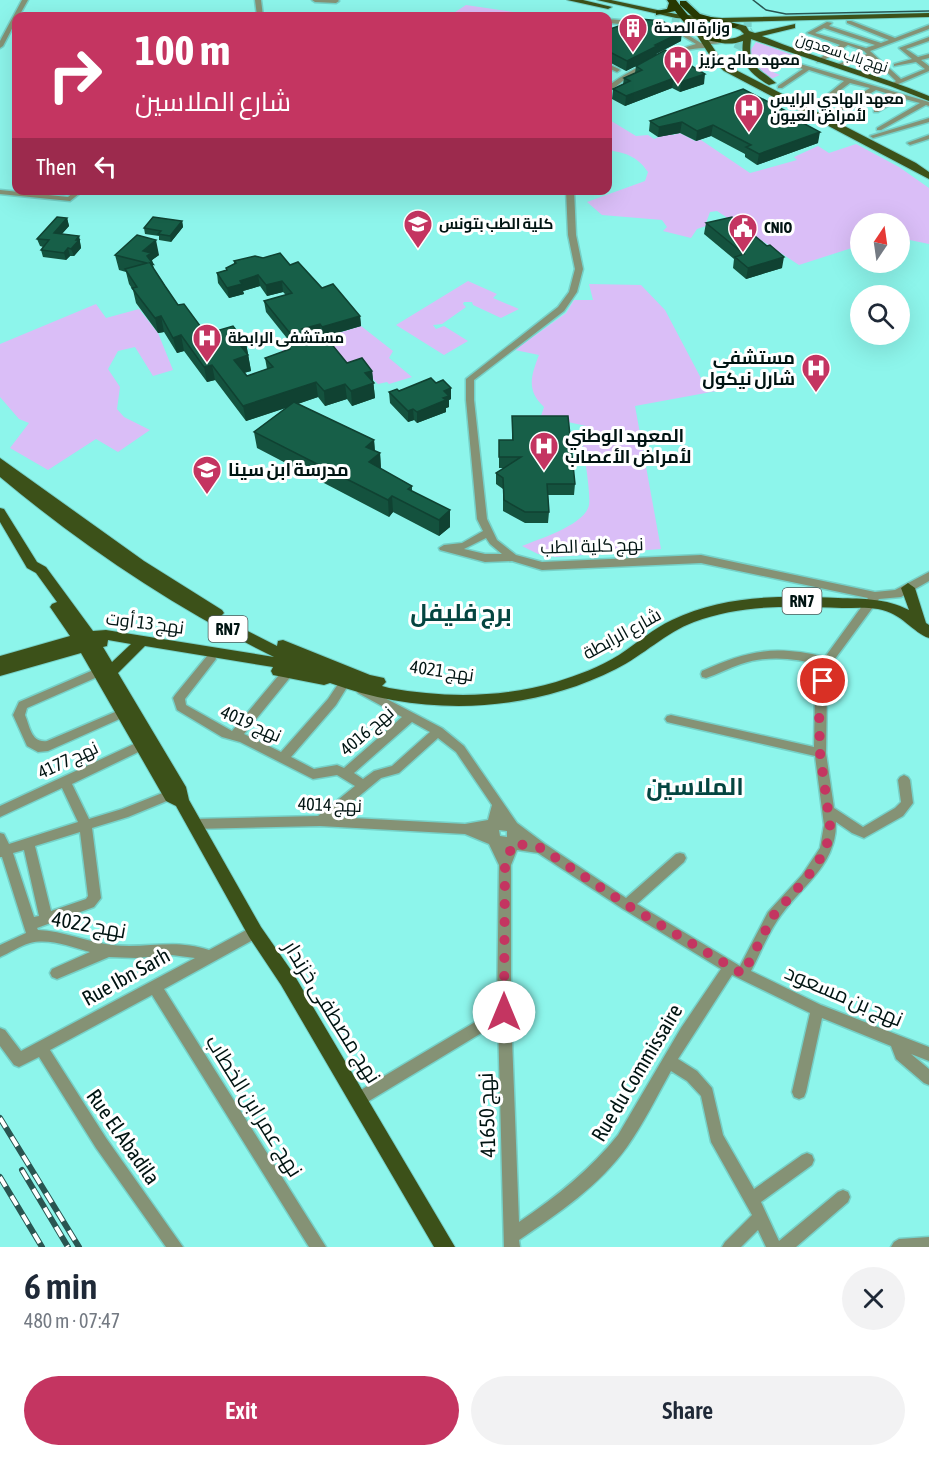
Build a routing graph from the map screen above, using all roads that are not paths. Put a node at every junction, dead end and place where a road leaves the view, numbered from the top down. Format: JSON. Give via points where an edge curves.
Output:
{"nodes":[{"id":1,"x":315,"y":0,"type":"edge"},
{"id":2,"x":572,"y":0,"type":"edge"},
{"id":3,"x":589,"y":0,"type":"edge"},
{"id":4,"x":601,"y":0,"type":"edge"},
{"id":5,"x":336,"y":1,"type":"edge"},
{"id":6,"x":675,"y":1,"type":"edge"},
{"id":7,"x":659,"y":13,"type":"junction"},
{"id":8,"x":882,"y":16,"type":"junction"},
{"id":9,"x":929,"y":16,"type":"edge"},
{"id":10,"x":684,"y":17,"type":"junction"},
{"id":11,"x":672,"y":18,"type":"tunnel mouth"},
{"id":12,"x":903,"y":19,"type":"junction"},
{"id":13,"x":612,"y":21,"type":"edge"},
{"id":14,"x":849,"y":22,"type":"junction"},
{"id":15,"x":12,"y":24,"type":"edge"},
{"id":16,"x":827,"y":25,"type":"junction"},
{"id":17,"x":665,"y":26,"type":"edge"},
{"id":18,"x":783,"y":27,"type":"junction"},
{"id":19,"x":929,"y":27,"type":"edge"},
{"id":20,"x":619,"y":31,"type":"edge"},
{"id":21,"x":711,"y":33,"type":"junction"},
{"id":22,"x":749,"y":37,"type":"junction"},
{"id":23,"x":893,"y":39,"type":"junction"},
{"id":24,"x":929,"y":39,"type":"edge"},
{"id":25,"x":721,"y":40,"type":"joint"},
{"id":26,"x":844,"y":44,"type":"junction"},
{"id":27,"x":879,"y":44,"type":"junction"},
{"id":28,"x":0,"y":46,"type":"edge"},
{"id":29,"x":866,"y":50,"type":"junction"},
{"id":30,"x":791,"y":51,"type":"junction"},
{"id":31,"x":674,"y":52,"type":"junction"},
{"id":32,"x":872,"y":55,"type":"junction"},
{"id":33,"x":929,"y":56,"type":"edge"},
{"id":34,"x":918,"y":59,"type":"junction"},
{"id":35,"x":780,"y":60,"type":"dead end"},
{"id":36,"x":819,"y":61,"type":"junction"},
{"id":37,"x":896,"y":64,"type":"dead end"},
{"id":38,"x":837,"y":66,"type":"junction"},
{"id":39,"x":612,"y":68,"type":"edge"},
{"id":40,"x":808,"y":68,"type":"junction"},
{"id":41,"x":929,"y":69,"type":"edge"},
{"id":42,"x":617,"y":70,"type":"dead end"},
{"id":43,"x":849,"y":80,"type":"junction"},
{"id":44,"x":897,"y":82,"type":"junction"},
{"id":45,"x":612,"y":86,"type":"edge"},
{"id":46,"x":780,"y":87,"type":"junction"},
{"id":47,"x":875,"y":88,"type":"junction"},
{"id":48,"x":829,"y":96,"type":"dead end"},
{"id":49,"x":899,"y":96,"type":"junction"},
{"id":50,"x":928,"y":102,"type":"edge"},
{"id":51,"x":876,"y":111,"type":"dead end"},
{"id":52,"x":832,"y":114,"type":"junction"},
{"id":53,"x":929,"y":120,"type":"edge"},
{"id":54,"x":876,"y":133,"type":"junction"},
{"id":55,"x":929,"y":137,"type":"edge"},
{"id":56,"x":910,"y":143,"type":"dead end"},
{"id":57,"x":916,"y":164,"type":"junction"},
{"id":58,"x":929,"y":169,"type":"edge"},
{"id":59,"x":929,"y":176,"type":"edge"},
{"id":60,"x":35,"y":195,"type":"edge"},
{"id":61,"x":74,"y":195,"type":"edge"},
{"id":62,"x":570,"y":195,"type":"edge"},
{"id":63,"x":0,"y":462,"type":"edge"},
{"id":64,"x":0,"y":471,"type":"edge"},
{"id":65,"x":0,"y":512,"type":"edge"},
{"id":66,"x":487,"y":533,"type":"junction"},
{"id":67,"x":513,"y":558,"type":"junction"},
{"id":68,"x":929,"y":576,"type":"edge"},
{"id":69,"x":908,"y":588,"type":"junction"},
{"id":70,"x":871,"y":604,"type":"junction"},
{"id":71,"x":925,"y":629,"type":"edge"},
{"id":72,"x":929,"y":638,"type":"edge"},
{"id":73,"x":87,"y":641,"type":"junction"},
{"id":74,"x":138,"y":646,"type":"junction"},
{"id":75,"x":59,"y":648,"type":"junction"},
{"id":76,"x":0,"y":656,"type":"edge"},
{"id":77,"x":43,"y":659,"type":"junction"},
{"id":78,"x":211,"y":659,"type":"junction"},
{"id":79,"x":0,"y":661,"type":"edge"},
{"id":80,"x":827,"y":662,"type":"junction"},
{"id":81,"x":312,"y":668,"type":"junction"},
{"id":82,"x":0,"y":671,"type":"edge"},
{"id":83,"x":104,"y":672,"type":"junction"},
{"id":84,"x":288,"y":672,"type":"junction"},
{"id":85,"x":706,"y":674,"type":"dead end"},
{"id":86,"x":0,"y":678,"type":"edge"},
{"id":87,"x":348,"y":685,"type":"junction"},
{"id":88,"x":371,"y":688,"type":"junction"},
{"id":89,"x":493,"y":698,"type":"joint"},
{"id":90,"x":127,"y":711,"type":"junction"},
{"id":91,"x":411,"y":716,"type":"junction"},
{"id":92,"x":671,"y":719,"type":"dead end"},
{"id":93,"x":438,"y":731,"type":"junction"},
{"id":94,"x":234,"y":737,"type":"junction"},
{"id":95,"x":147,"y":743,"type":"junction"},
{"id":96,"x":820,"y":753,"type":"junction"},
{"id":97,"x":283,"y":758,"type":"junction"},
{"id":98,"x":346,"y":773,"type":"junction"},
{"id":99,"x":904,"y":780,"type":"dead end"},
{"id":100,"x":65,"y":781,"type":"junction"},
{"id":101,"x":363,"y":786,"type":"junction"},
{"id":102,"x":178,"y":796,"type":"junction"},
{"id":103,"x":498,"y":804,"type":"junction"},
{"id":104,"x":828,"y":811,"type":"junction"},
{"id":105,"x":0,"y":812,"type":"edge"},
{"id":106,"x":320,"y":821,"type":"junction"},
{"id":107,"x":85,"y":824,"type":"junction"},
{"id":108,"x":194,"y":824,"type":"junction"},
{"id":109,"x":493,"y":824,"type":"junction"},
{"id":110,"x":513,"y":827,"type":"junction"},
{"id":111,"x":465,"y":829,"type":"junction"},
{"id":112,"x":494,"y":840,"type":"junction"},
{"id":113,"x":28,"y":842,"type":"junction"},
{"id":114,"x":513,"y":843,"type":"junction"},
{"id":115,"x":2,"y":846,"type":"edge"},
{"id":116,"x":541,"y":848,"type":"junction"},
{"id":117,"x":680,"y":858,"type":"dead end"},
{"id":118,"x":505,"y":865,"type":"junction"},
{"id":119,"x":627,"y":905,"type":"junction"},
{"id":120,"x":46,"y":919,"type":"junction"},
{"id":121,"x":32,"y":930,"type":"junction"},
{"id":122,"x":255,"y":933,"type":"junction"},
{"id":123,"x":0,"y":951,"type":"edge"},
{"id":124,"x":108,"y":951,"type":"junction"},
{"id":125,"x":209,"y":956,"type":"junction"},
{"id":126,"x":730,"y":967,"type":"junction"},
{"id":127,"x":57,"y":973,"type":"dead end"},
{"id":128,"x":743,"y":974,"type":"junction"},
{"id":129,"x":155,"y":987,"type":"junction"},
{"id":130,"x":818,"y":1010,"type":"junction"},
{"id":131,"x":504,"y":1012,"type":"junction"},
{"id":132,"x":0,"y":1035,"type":"edge"},
{"id":133,"x":896,"y":1042,"type":"junction"},
{"id":134,"x":41,"y":1048,"type":"junction"},
{"id":135,"x":929,"y":1054,"type":"edge"},
{"id":136,"x":670,"y":1062,"type":"junction"},
{"id":137,"x":929,"y":1078,"type":"edge"},
{"id":138,"x":799,"y":1092,"type":"dead end"},
{"id":139,"x":359,"y":1099,"type":"junction"},
{"id":140,"x":807,"y":1160,"type":"dead end"},
{"id":141,"x":843,"y":1197,"type":"dead end"},
{"id":142,"x":752,"y":1199,"type":"junction"},
{"id":143,"x":760,"y":1218,"type":"junction"},
{"id":144,"x":513,"y":1241,"type":"edge"},
{"id":145,"x":929,"y":1245,"type":"edge"},
{"id":146,"x":172,"y":1246,"type":"edge"},
{"id":147,"x":318,"y":1247,"type":"edge"},
{"id":148,"x":445,"y":1247,"type":"edge"},
{"id":149,"x":730,"y":1247,"type":"edge"},
{"id":150,"x":774,"y":1247,"type":"edge"},
{"id":151,"x":784,"y":1247,"type":"edge"},
{"id":152,"x":899,"y":1247,"type":"edge"}],
"edges":[{"from":1,"to":5,"type":"street"},
{"from":2,"to":21,"type":"main road"},
{"from":3,"to":11,"type":"main road"},
{"from":4,"to":7,"type":"main road"},
{"from":6,"to":7,"type":"highway","via":[[671,11]]},
{"from":6,"to":10,"type":"highway"},
{"from":6,"to":21,"type":"highway"},
{"from":7,"to":10,"type":"main road"},
{"from":8,"to":9,"type":"main road"},
{"from":8,"to":21,"type":"main road"},
{"from":8,"to":22,"type":"main road","via":[[812,20]]},
{"from":9,"to":12,"type":"main road"},
{"from":10,"to":21,"type":"highway"},
{"from":10,"to":21,"type":"main road"},
{"from":12,"to":14,"type":"main road"},
{"from":12,"to":22,"type":"main road","via":[[794,23]]},
{"from":13,"to":20,"type":"street","via":[[645,24]]},
{"from":14,"to":16,"type":"main road"},
{"from":14,"to":23,"type":"street"},
{"from":15,"to":28,"type":"street"},
{"from":16,"to":18,"type":"main road"},
{"from":16,"to":26,"type":"street","via":[[810,33]]},
{"from":16,"to":27,"type":"street"},
{"from":17,"to":21,"type":"street"},
{"from":18,"to":22,"type":"main road"},
{"from":18,"to":30,"type":"main road","via":[[777,36]]},
{"from":19,"to":23,"type":"street"},
{"from":21,"to":22,"type":"main road","name":"نهج باب سعدون"},
{"from":21,"to":25,"type":"highway"},
{"from":21,"to":31,"type":"street"},
{"from":21,"to":31,"type":"street"},
{"from":21,"to":57,"type":"main road","via":[[719,63],[730,71]]},
{"from":22,"to":25,"type":"main road"},
{"from":22,"to":30,"type":"main road","name":"نهج باب سعدون"},
{"from":22,"to":46,"type":"main road","via":[[745,57],[750,67]]},
{"from":22,"to":57,"type":"main road","via":[[737,57],[741,67],[755,79]]},
{"from":23,"to":27,"type":"street"},
{"from":24,"to":34,"type":"street","via":[[902,48]]},
{"from":26,"to":29,"type":"street"},
{"from":26,"to":36,"type":"street"},
{"from":27,"to":29,"type":"street"},
{"from":29,"to":32,"type":"street"},
{"from":30,"to":36,"type":"main road","name":"نهج باب سعدون"},
{"from":31,"to":45,"type":"street"},
{"from":32,"to":38,"type":"street"},
{"from":32,"to":44,"type":"street"},
{"from":33,"to":34,"type":"street"},
{"from":34,"to":37,"type":"street"},
{"from":34,"to":41,"type":"street"},
{"from":35,"to":40,"type":"street"},
{"from":36,"to":38,"type":"main road","name":"نهج باب سعدون"},
{"from":38,"to":44,"type":"main road","name":"نهج باب سعدون"},
{"from":39,"to":42,"type":"street"},
{"from":40,"to":43,"type":"street","via":[[821,75]]},
{"from":40,"to":46,"type":"street"},
{"from":41,"to":44,"type":"street"},
{"from":43,"to":47,"type":"street"},
{"from":43,"to":48,"type":"street"},
{"from":44,"to":50,"type":"main road","name":"نهج باب سعدون"},
{"from":46,"to":52,"type":"main road"},
{"from":47,"to":49,"type":"street"},
{"from":47,"to":52,"type":"street"},
{"from":49,"to":50,"type":"street"},
{"from":49,"to":51,"type":"street"},
{"from":50,"to":54,"type":"street"},
{"from":52,"to":54,"type":"main road"},
{"from":53,"to":54,"type":"street"},
{"from":54,"to":57,"type":"main road"},
{"from":55,"to":56,"type":"street"},
{"from":57,"to":58,"type":"main road"},
{"from":57,"to":59,"type":"main road"},
{"from":60,"to":61,"type":"street"},
{"from":62,"to":66,"type":"street","via":[[579,269],[573,292],[561,309],[470,379],[482,519]]},
{"from":63,"to":88,"type":"main road","name":"نهج 4021","number":"RN7","via":[[194,600]]},
{"from":64,"to":81,"type":"main road","name":"نهج 4021","number":"RN7","via":[[129,570],[195,611]]},
{"from":65,"to":73,"type":"main road","name":"نهج مصطفى خزندار","via":[[32,565],[32,572]]},
{"from":66,"to":67,"type":"street","name":"نهج كلية الطب"},
{"from":66,"to":67,"type":"street","via":[[464,546],[444,548],[485,558]]},
{"from":67,"to":70,"type":"street","name":"نهج كلية الطب","via":[[542,566],[701,559]]},
{"from":68,"to":69,"type":"street"},
{"from":69,"to":70,"type":"street"},
{"from":69,"to":71,"type":"main road"},
{"from":70,"to":71,"type":"main road","number":"RN7","via":[[898,610]]},
{"from":70,"to":72,"type":"main road","number":"RN7"},
{"from":70,"to":80,"type":"street"},
{"from":70,"to":89,"type":"main road","name":"شارع الرابطة","number":"RN7","via":[[733,608],[688,618],[612,665],[540,691]]},
{"from":73,"to":74,"type":"main road","name":"نهج 13 أوت"},
{"from":73,"to":75,"type":"main road","name":"نهج 13 أوت"},
{"from":73,"to":81,"type":"main road","name":"نهج 13 أوت","via":[[114,635]]},
{"from":73,"to":83,"type":"main road","name":"نهج مصطفى خزندار"},
{"from":74,"to":78,"type":"main road","name":"نهج 13 أوت"},
{"from":74,"to":83,"type":"main road"},
{"from":75,"to":76,"type":"main road","via":[[37,646]]},
{"from":75,"to":77,"type":"main road"},
{"from":75,"to":79,"type":"main road"},
{"from":77,"to":82,"type":"main road"},
{"from":77,"to":86,"type":"main road"},
{"from":78,"to":84,"type":"main road","name":"نهج 13 أوت"},
{"from":78,"to":94,"type":"street","name":"نهج 4019","via":[[179,703],[190,715]]},
{"from":80,"to":85,"type":"street","via":[[787,653],[761,653]]},
{"from":80,"to":96,"type":"street","via":[[819,708]]},
{"from":81,"to":87,"type":"main road","name":"نهج 4021","number":"RN7"},
{"from":81,"to":88,"type":"main road","name":"نهج 13 أوت"},
{"from":83,"to":90,"type":"main road","name":"نهج مصطفى خزندار"},
{"from":83,"to":90,"type":"street","via":[[23,705],[19,715],[31,743],[48,746]]},
{"from":84,"to":87,"type":"main road","name":"نهج 13 أوت"},
{"from":84,"to":94,"type":"street"},
{"from":87,"to":88,"type":"main road","name":"نهج 4021","number":"RN7"},
{"from":87,"to":97,"type":"street"},
{"from":88,"to":89,"type":"main road","name":"نهج 4021","number":"RN7"},
{"from":88,"to":91,"type":"street"},
{"from":90,"to":95,"type":"main road","name":"نهج مصطفى خزندار"},
{"from":91,"to":93,"type":"street"},
{"from":91,"to":98,"type":"street","name":"نهج 4016"},
{"from":92,"to":96,"type":"street"},
{"from":93,"to":101,"type":"street","via":[[395,770],[378,774]]},
{"from":93,"to":103,"type":"street","via":[[460,749]]},
{"from":94,"to":97,"type":"street","name":"نهج 4019"},
{"from":95,"to":100,"type":"street","name":"نهج 4177"},
{"from":95,"to":102,"type":"main road","name":"نهج مصطفى خزندار"},
{"from":96,"to":104,"type":"street"},
{"from":97,"to":98,"type":"street","name":"نهج 4019","via":[[313,774],[334,770]]},
{"from":98,"to":101,"type":"street"},
{"from":99,"to":104,"type":"street","via":[[907,803],[864,832]]},
{"from":100,"to":105,"type":"street","name":"نهج 4177"},
{"from":100,"to":107,"type":"street"},
{"from":101,"to":106,"type":"street"},
{"from":102,"to":107,"type":"street"},
{"from":102,"to":108,"type":"main road","name":"نهج مصطفى خزندار"},
{"from":103,"to":109,"type":"street","name":"نهج 41650"},
{"from":103,"to":110,"type":"street"},
{"from":104,"to":128,"type":"street","via":[[826,850],[773,916]]},
{"from":106,"to":108,"type":"street","name":"نهج 4014"},
{"from":106,"to":111,"type":"street","name":"نهج 4014"},
{"from":107,"to":113,"type":"street"},
{"from":107,"to":120,"type":"street","via":[[95,898]]},
{"from":108,"to":122,"type":"main road","name":"نهج مصطفى خزندار"},
{"from":109,"to":110,"type":"street","name":"نهج 4014"},
{"from":109,"to":111,"type":"street","name":"نهج 4014"},
{"from":109,"to":112,"type":"street","name":"نهج 41650"},
{"from":110,"to":114,"type":"street"},
{"from":110,"to":116,"type":"street","name":"نهج بن مسعود"},
{"from":111,"to":112,"type":"street","name":"نهج 4014"},
{"from":112,"to":114,"type":"street","name":"نهج 4014"},
{"from":112,"to":118,"type":"street","name":"نهج 41650"},
{"from":113,"to":115,"type":"street"},
{"from":113,"to":120,"type":"street"},
{"from":114,"to":116,"type":"street","name":"نهج 4014"},
{"from":114,"to":118,"type":"street"},
{"from":115,"to":121,"type":"street"},
{"from":116,"to":119,"type":"street","name":"نهج بن مسعود"},
{"from":117,"to":119,"type":"street"},
{"from":118,"to":131,"type":"street","name":"نهج 41650"},
{"from":119,"to":126,"type":"street","name":"نهج بن مسعود"},
{"from":120,"to":121,"type":"street"},
{"from":121,"to":123,"type":"street","name":"نهج 4022"},
{"from":121,"to":124,"type":"street","name":"نهج 4022"},
{"from":122,"to":125,"type":"street","name":"Rue Ibn Sarh"},
{"from":122,"to":139,"type":"main road","name":"نهج مصطفى خزندار"},
{"from":124,"to":125,"type":"street","name":"نهج 4022","via":[[178,947]]},
{"from":124,"to":127,"type":"street"},
{"from":125,"to":129,"type":"street","name":"Rue Ibn Sarh"},
{"from":126,"to":128,"type":"street","name":"نهج بن مسعود"},
{"from":126,"to":136,"type":"street","name":"Rue du Commissaire"},
{"from":128,"to":130,"type":"street","name":"نهج بن مسعود"},
{"from":129,"to":134,"type":"street","name":"Rue Ibn Sarh"},
{"from":129,"to":147,"type":"street","name":"نهج عمر ابن الخطاب"},
{"from":130,"to":133,"type":"street","name":"نهج بن مسعود"},
{"from":130,"to":138,"type":"street"},
{"from":131,"to":139,"type":"street"},
{"from":131,"to":144,"type":"street","name":"نهج 41650"},
{"from":132,"to":134,"type":"street","name":"Rue Ibn Sarh","via":[[19,1060]]},
{"from":133,"to":135,"type":"street","name":"نهج بن مسعود"},
{"from":133,"to":137,"type":"street","via":[[901,1054]]},
{"from":134,"to":146,"type":"street","name":"Rue El Abadila"},
{"from":136,"to":142,"type":"street","via":[[692,1076],[707,1093],[717,1137]]},
{"from":136,"to":144,"type":"street","name":"Rue du Commissaire","via":[[608,1160]]},
{"from":139,"to":148,"type":"main road","name":"نهج مصطفى خزندار"},
{"from":140,"to":142,"type":"street"},
{"from":141,"to":151,"type":"street"},
{"from":142,"to":143,"type":"street"},
{"from":143,"to":149,"type":"street"},
{"from":143,"to":150,"type":"street"},
{"from":145,"to":152,"type":"street"}]}
